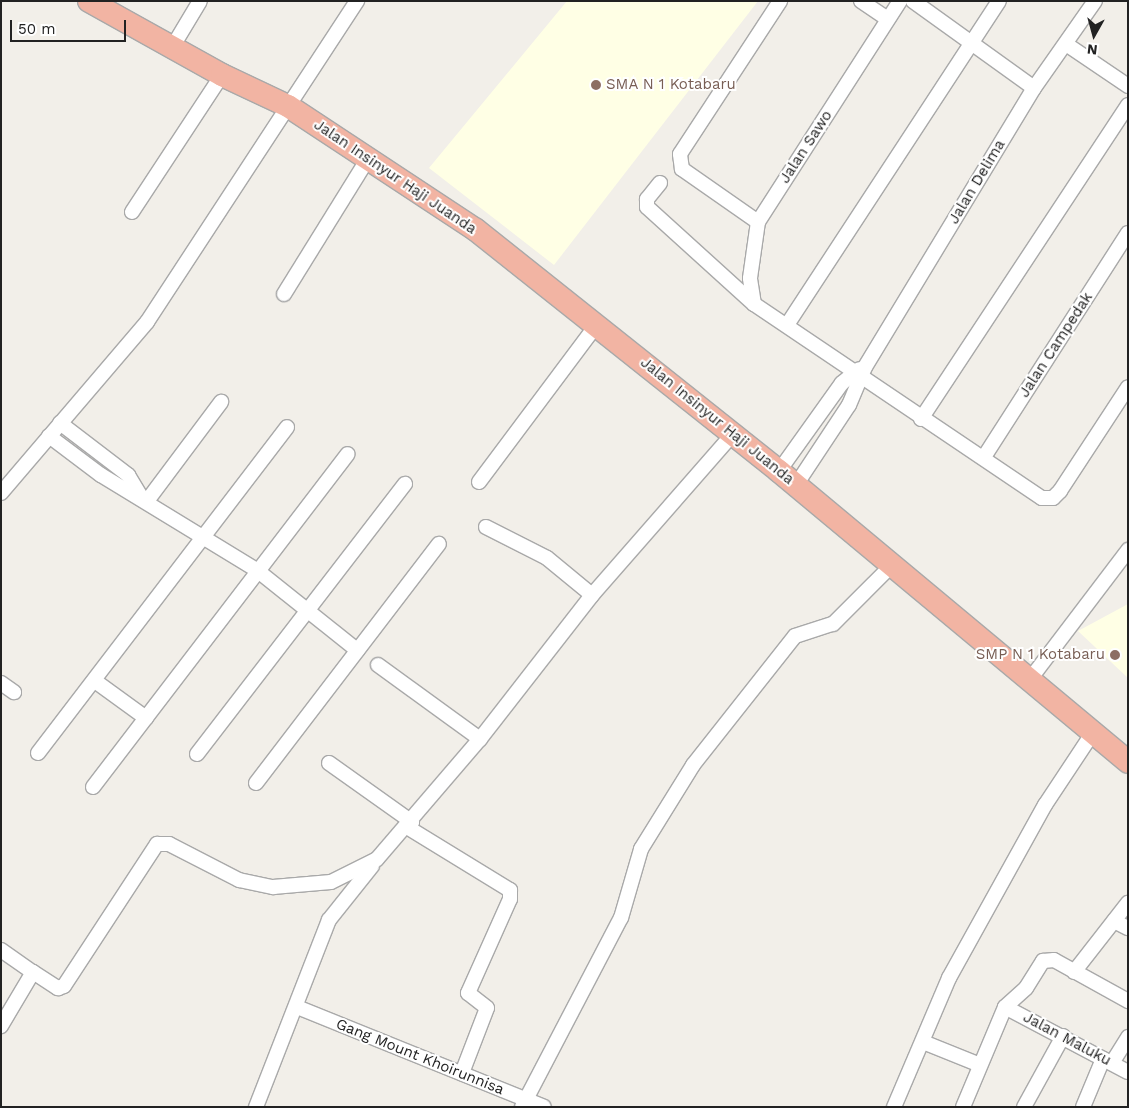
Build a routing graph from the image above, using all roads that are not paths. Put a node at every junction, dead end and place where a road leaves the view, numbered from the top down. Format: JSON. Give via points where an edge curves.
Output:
{"nodes":[{"id":1,"x":89,"y":1,"type":"edge"},
{"id":2,"x":200,"y":1,"type":"edge"},
{"id":3,"x":357,"y":1,"type":"edge"},
{"id":4,"x":780,"y":1,"type":"edge"},
{"id":5,"x":861,"y":1,"type":"edge"},
{"id":6,"x":900,"y":1,"type":"edge"},
{"id":7,"x":913,"y":1,"type":"edge"},
{"id":8,"x":999,"y":1,"type":"edge"},
{"id":9,"x":1095,"y":1,"type":"edge"},
{"id":10,"x":888,"y":19,"type":"junction"},
{"id":11,"x":973,"y":40,"type":"junction"},
{"id":12,"x":1066,"y":44,"type":"junction"},
{"id":13,"x":173,"y":46,"type":"junction"},
{"id":14,"x":222,"y":75,"type":"junction"},
{"id":15,"x":1128,"y":86,"type":"edge"},
{"id":16,"x":1034,"y":88,"type":"junction"},
{"id":17,"x":1128,"y":105,"type":"edge"},
{"id":18,"x":288,"y":106,"type":"junction"},
{"id":19,"x":369,"y":157,"type":"junction"},
{"id":20,"x":660,"y":183,"type":"dead end"},
{"id":21,"x":132,"y":212,"type":"dead end"},
{"id":22,"x":758,"y":222,"type":"junction"},
{"id":23,"x":1128,"y":233,"type":"edge"},
{"id":24,"x":284,"y":294,"type":"dead end"},
{"id":25,"x":754,"y":304,"type":"junction"},
{"id":26,"x":597,"y":324,"type":"junction"},
{"id":27,"x":787,"y":325,"type":"junction"},
{"id":28,"x":860,"y":373,"type":"junction"},
{"id":29,"x":1128,"y":388,"type":"edge"},
{"id":30,"x":221,"y":402,"type":"dead end"},
{"id":31,"x":921,"y":419,"type":"junction"},
{"id":32,"x":60,"y":423,"type":"junction"},
{"id":33,"x":287,"y":427,"type":"dead end"},
{"id":34,"x":733,"y":434,"type":"junction"},
{"id":35,"x":49,"y":436,"type":"junction"},
{"id":36,"x":348,"y":454,"type":"dead end"},
{"id":37,"x":984,"y":457,"type":"junction"},
{"id":38,"x":787,"y":478,"type":"junction"},
{"id":39,"x":479,"y":482,"type":"dead end"},
{"id":40,"x":405,"y":484,"type":"dead end"},
{"id":41,"x":1,"y":493,"type":"edge"},
{"id":42,"x":144,"y":500,"type":"junction"},
{"id":43,"x":486,"y":527,"type":"dead end"},
{"id":44,"x":202,"y":533,"type":"junction"},
{"id":45,"x":439,"y":544,"type":"dead end"},
{"id":46,"x":1128,"y":550,"type":"edge"},
{"id":47,"x":892,"y":565,"type":"junction"},
{"id":48,"x":258,"y":571,"type":"junction"},
{"id":49,"x":592,"y":596,"type":"junction"},
{"id":50,"x":309,"y":612,"type":"junction"},
{"id":51,"x":357,"y":650,"type":"junction"},
{"id":52,"x":378,"y":665,"type":"dead end"},
{"id":53,"x":1031,"y":678,"type":"junction"},
{"id":54,"x":95,"y":681,"type":"junction"},
{"id":55,"x":1,"y":683,"type":"edge"},
{"id":56,"x":14,"y":692,"type":"dead end"},
{"id":57,"x":146,"y":718,"type":"junction"},
{"id":58,"x":1092,"y":734,"type":"junction"},
{"id":59,"x":480,"y":739,"type":"junction"},
{"id":60,"x":38,"y":753,"type":"dead end"},
{"id":61,"x":198,"y":754,"type":"dead end"},
{"id":62,"x":1127,"y":760,"type":"edge"},
{"id":63,"x":329,"y":763,"type":"dead end"},
{"id":64,"x":256,"y":783,"type":"dead end"},
{"id":65,"x":93,"y":787,"type":"dead end"},
{"id":66,"x":410,"y":825,"type":"junction"},
{"id":67,"x":377,"y":860,"type":"junction"},
{"id":68,"x":1128,"y":903,"type":"edge"},
{"id":69,"x":1114,"y":921,"type":"junction"},
{"id":70,"x":1128,"y":928,"type":"edge"},
{"id":71,"x":1,"y":950,"type":"edge"},
{"id":72,"x":33,"y":972,"type":"junction"},
{"id":73,"x":1074,"y":972,"type":"junction"},
{"id":74,"x":1128,"y":1001,"type":"edge"},
{"id":75,"x":297,"y":1007,"type":"junction"},
{"id":76,"x":1005,"y":1007,"type":"junction"},
{"id":77,"x":1,"y":1026,"type":"edge"},
{"id":78,"x":1063,"y":1036,"type":"junction"},
{"id":79,"x":1128,"y":1037,"type":"edge"},
{"id":80,"x":923,"y":1042,"type":"junction"},
{"id":81,"x":1108,"y":1061,"type":"junction"},
{"id":82,"x":980,"y":1065,"type":"junction"},
{"id":83,"x":1128,"y":1072,"type":"edge"},
{"id":84,"x":462,"y":1073,"type":"junction"},
{"id":85,"x":523,"y":1104,"type":"edge"},
{"id":86,"x":256,"y":1107,"type":"edge"},
{"id":87,"x":544,"y":1107,"type":"edge"},
{"id":88,"x":894,"y":1107,"type":"edge"},
{"id":89,"x":963,"y":1107,"type":"edge"},
{"id":90,"x":1024,"y":1107,"type":"edge"},
{"id":91,"x":1083,"y":1107,"type":"edge"}],
"edges":[{"from":1,"to":13,"type":"highway","name":"Jalan Insinyur Haji Juanda"},
{"from":2,"to":13,"type":"street"},
{"from":3,"to":18,"type":"street"},
{"from":4,"to":22,"type":"street","via":[[680,154],[682,169]]},
{"from":5,"to":10,"type":"street"},
{"from":6,"to":10,"type":"street","name":"Jalan Sawo"},
{"from":7,"to":11,"type":"street"},
{"from":8,"to":11,"type":"street"},
{"from":9,"to":12,"type":"street","name":"Jalan Delima"},
{"from":10,"to":22,"type":"street","name":"Jalan Sawo"},
{"from":11,"to":16,"type":"street"},
{"from":11,"to":27,"type":"street"},
{"from":12,"to":15,"type":"street"},
{"from":12,"to":16,"type":"street","name":"Jalan Delima"},
{"from":13,"to":14,"type":"highway","name":"Jalan Insinyur Haji Juanda"},
{"from":14,"to":18,"type":"highway","name":"Jalan Insinyur Haji Juanda"},
{"from":14,"to":21,"type":"street"},
{"from":16,"to":28,"type":"street","name":"Jalan Delima"},
{"from":17,"to":31,"type":"street"},
{"from":18,"to":19,"type":"highway","name":"Jalan Insinyur Haji Juanda"},
{"from":18,"to":32,"type":"street","via":[[147,322]]},
{"from":19,"to":24,"type":"street"},
{"from":19,"to":26,"type":"highway","name":"Jalan Insinyur Haji Juanda","via":[[476,230]]},
{"from":20,"to":25,"type":"street","via":[[647,199],[648,207]]},
{"from":22,"to":25,"type":"street","name":"Jalan Sawo","via":[[750,278]]},
{"from":23,"to":37,"type":"street","name":"Jalan Campedak"},
{"from":25,"to":27,"type":"street"},
{"from":26,"to":34,"type":"highway","name":"Jalan Insinyur Haji Juanda"},
{"from":26,"to":39,"type":"street"},
{"from":27,"to":28,"type":"street"},
{"from":28,"to":31,"type":"street"},
{"from":28,"to":38,"type":"street","name":"Jalan Delima"},
{"from":28,"to":38,"type":"street","name":"Jalan Delima"},
{"from":29,"to":37,"type":"street","via":[[1053,498],[1036,495]]},
{"from":30,"to":42,"type":"street"},
{"from":31,"to":37,"type":"street"},
{"from":32,"to":35,"type":"street"},
{"from":32,"to":42,"type":"street","via":[[128,475]]},
{"from":33,"to":44,"type":"street"},
{"from":34,"to":38,"type":"highway","name":"Jalan Insinyur Haji Juanda"},
{"from":34,"to":49,"type":"street"},
{"from":35,"to":41,"type":"street"},
{"from":35,"to":42,"type":"street"},
{"from":36,"to":48,"type":"street"},
{"from":38,"to":47,"type":"highway","name":"Jalan Insinyur Haji Juanda"},
{"from":40,"to":50,"type":"street"},
{"from":42,"to":44,"type":"street"},
{"from":43,"to":49,"type":"street","via":[[547,558]]},
{"from":44,"to":48,"type":"street"},
{"from":44,"to":54,"type":"street"},
{"from":45,"to":51,"type":"street"},
{"from":46,"to":53,"type":"street"},
{"from":47,"to":53,"type":"highway","name":"Jalan Insinyur Haji Juanda"},
{"from":47,"to":85,"type":"street","via":[[833,624],[795,636],[693,765],[642,849],[621,918]]},
{"from":48,"to":50,"type":"street"},
{"from":48,"to":57,"type":"street"},
{"from":49,"to":59,"type":"street"},
{"from":50,"to":51,"type":"street"},
{"from":50,"to":61,"type":"street"},
{"from":51,"to":64,"type":"street"},
{"from":52,"to":59,"type":"street"},
{"from":53,"to":58,"type":"highway","name":"Jalan Insinyur Haji Juanda"},
{"from":54,"to":57,"type":"street"},
{"from":54,"to":60,"type":"street"},
{"from":55,"to":56,"type":"street"},
{"from":57,"to":65,"type":"street"},
{"from":58,"to":62,"type":"highway","name":"Jalan Insinyur Haji Juanda"},
{"from":58,"to":80,"type":"street","via":[[1045,805],[954,970]]},
{"from":59,"to":66,"type":"street"},
{"from":63,"to":66,"type":"street"},
{"from":66,"to":67,"type":"street"},
{"from":66,"to":84,"type":"street","via":[[505,886],[511,895],[468,993],[487,1008]]},
{"from":67,"to":72,"type":"street","via":[[331,882],[273,887],[239,880],[169,844],[157,844],[64,986],[53,986]]},
{"from":67,"to":75,"type":"street","via":[[329,920]]},
{"from":68,"to":69,"type":"street"},
{"from":69,"to":70,"type":"street"},
{"from":69,"to":73,"type":"street"},
{"from":71,"to":72,"type":"street"},
{"from":72,"to":77,"type":"street"},
{"from":73,"to":74,"type":"street"},
{"from":73,"to":76,"type":"street","via":[[1054,960],[1043,961],[1026,988]]},
{"from":75,"to":84,"type":"street","name":"Gang Mount Khoirunnisa"},
{"from":75,"to":86,"type":"street"},
{"from":76,"to":78,"type":"street","name":"Jalan Maluku"},
{"from":76,"to":82,"type":"street"},
{"from":78,"to":81,"type":"street","name":"Jalan Maluku"},
{"from":78,"to":90,"type":"street"},
{"from":79,"to":81,"type":"street"},
{"from":80,"to":82,"type":"street"},
{"from":80,"to":88,"type":"street"},
{"from":81,"to":83,"type":"street","name":"Jalan Maluku"},
{"from":81,"to":91,"type":"street"},
{"from":82,"to":89,"type":"street"},
{"from":84,"to":85,"type":"street","name":"Gang Mount Khoirunnisa"},
{"from":85,"to":87,"type":"street","name":"Gang Mount Khoirunnisa"}]}
